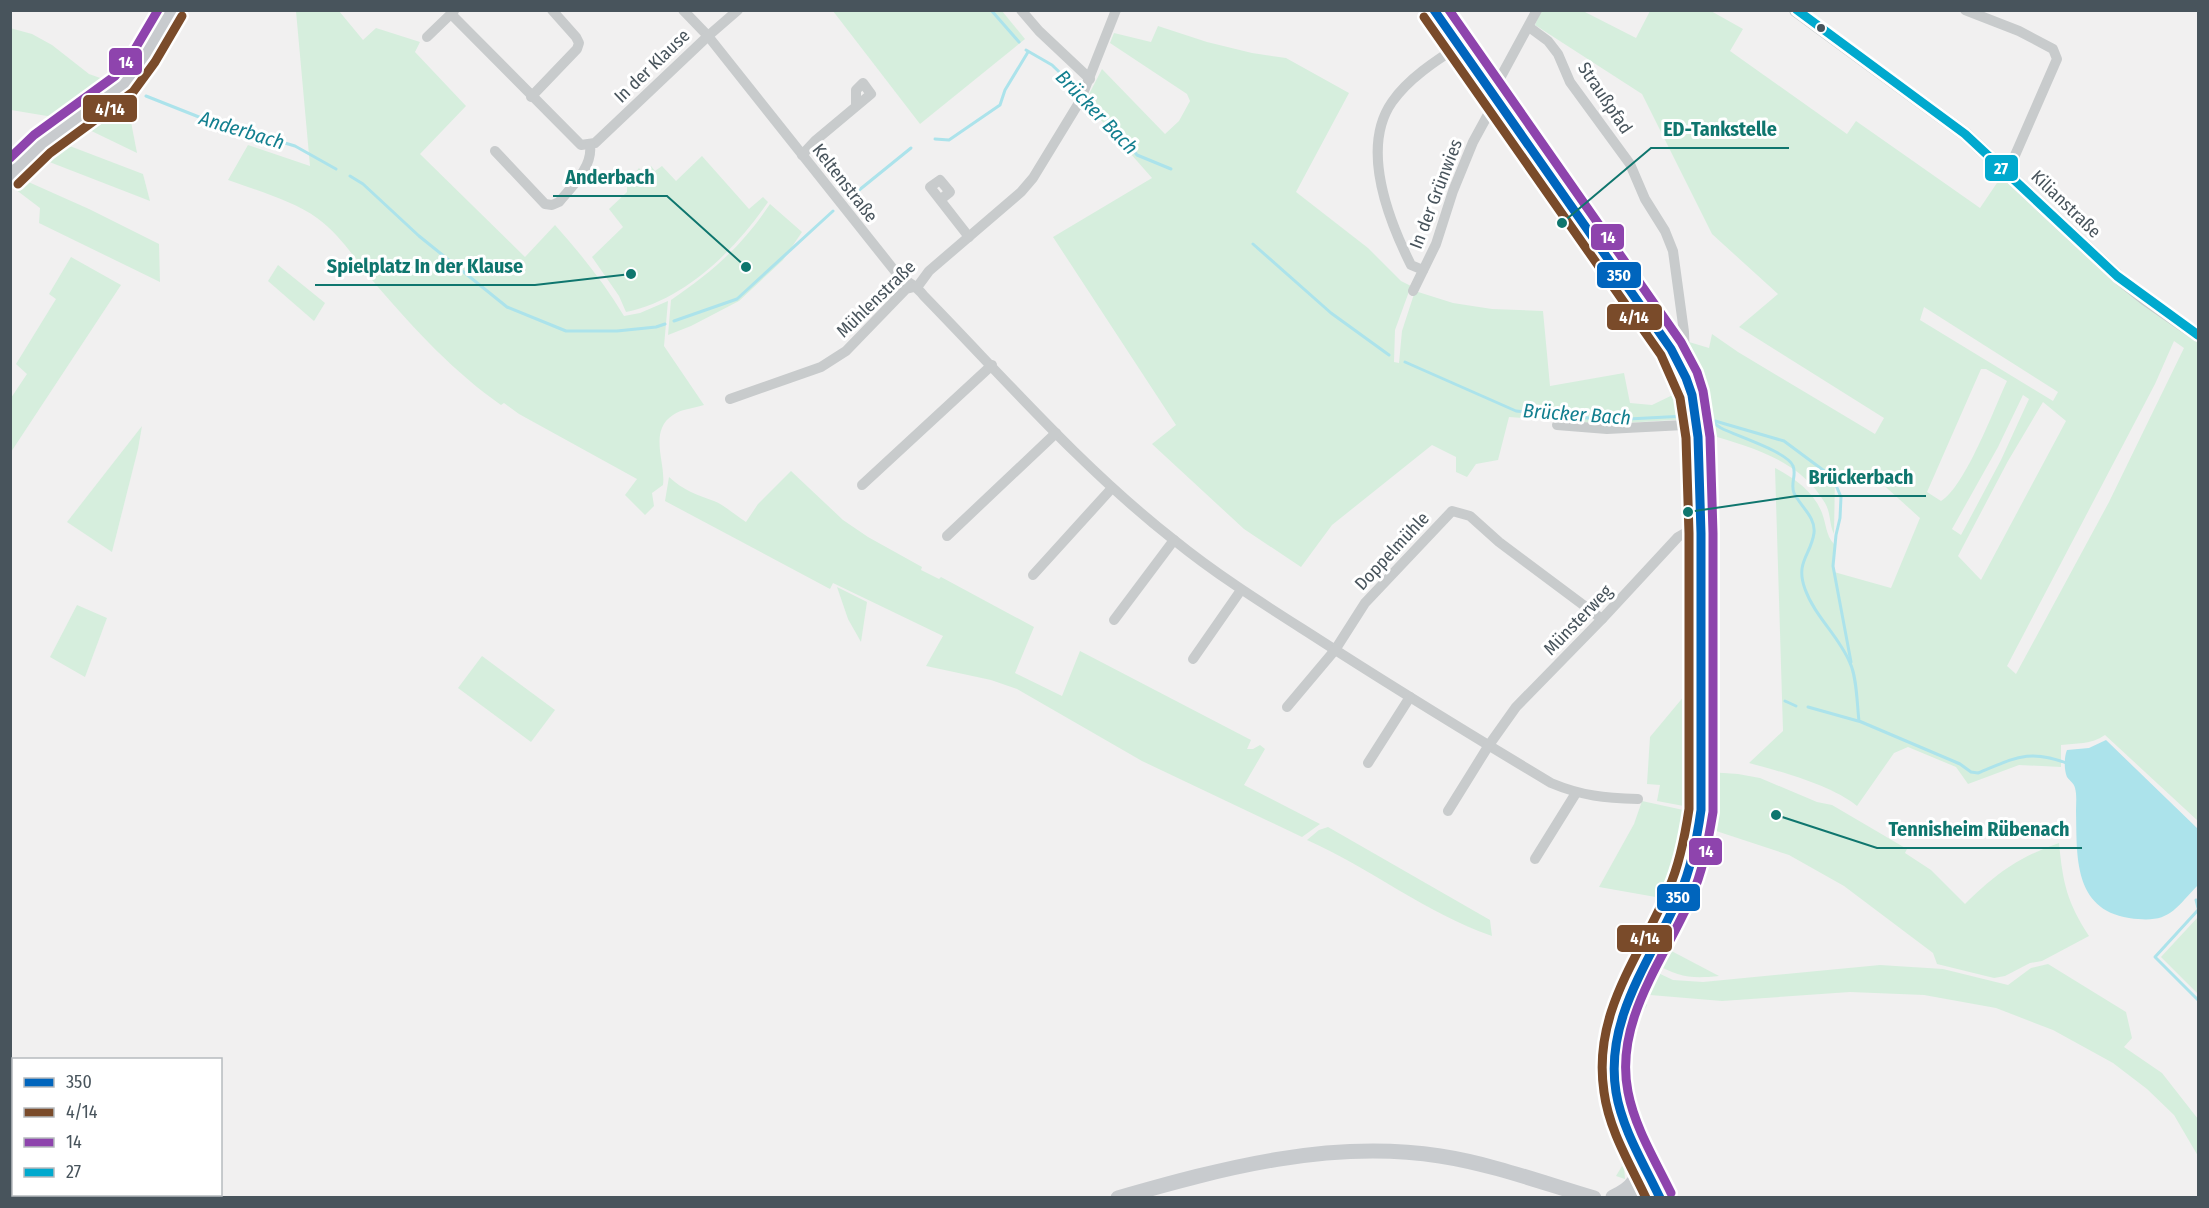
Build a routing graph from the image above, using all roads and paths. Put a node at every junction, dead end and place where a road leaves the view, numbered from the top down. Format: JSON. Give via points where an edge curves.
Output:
{"nodes":[{"id":1,"x":172,"y":10,"type":"edge"},
{"id":2,"x":552,"y":10,"type":"edge"},
{"id":3,"x":683,"y":10,"type":"edge"},
{"id":4,"x":738,"y":10,"type":"edge"},
{"id":5,"x":1021,"y":10,"type":"edge"},
{"id":6,"x":1116,"y":10,"type":"edge"},
{"id":7,"x":1434,"y":10,"type":"edge"},
{"id":8,"x":1537,"y":10,"type":"edge"},
{"id":9,"x":1796,"y":10,"type":"edge"},
{"id":10,"x":1965,"y":10,"type":"edge"},
{"id":11,"x":453,"y":12,"type":"edge"},
{"id":12,"x":1529,"y":27,"type":"junction"},
{"id":13,"x":708,"y":36,"type":"junction"},
{"id":14,"x":427,"y":37,"type":"dead end"},
{"id":15,"x":1459,"y":46,"type":"junction"},
{"id":16,"x":1088,"y":83,"type":"junction"},
{"id":17,"x":531,"y":97,"type":"junction"},
{"id":18,"x":1492,"y":101,"type":"junction"},
{"id":19,"x":856,"y":106,"type":"dead end"},
{"id":20,"x":590,"y":145,"type":"junction"},
{"id":21,"x":495,"y":152,"type":"dead end"},
{"id":22,"x":802,"y":155,"type":"junction"},
{"id":23,"x":2009,"y":174,"type":"junction"},
{"id":24,"x":10,"y":175,"type":"edge"},
{"id":25,"x":940,"y":200,"type":"dead end"},
{"id":26,"x":969,"y":237,"type":"junction"},
{"id":27,"x":1423,"y":270,"type":"junction"},
{"id":28,"x":918,"y":286,"type":"junction"},
{"id":29,"x":1413,"y":291,"type":"dead end"},
{"id":30,"x":2199,"y":335,"type":"edge"},
{"id":31,"x":1678,"y":363,"type":"junction"},
{"id":32,"x":992,"y":365,"type":"junction"},
{"id":33,"x":730,"y":399,"type":"dead end"},
{"id":34,"x":1557,"y":425,"type":"dead end"},
{"id":35,"x":1697,"y":427,"type":"junction"},
{"id":36,"x":1056,"y":433,"type":"junction"},
{"id":37,"x":862,"y":485,"type":"dead end"},
{"id":38,"x":1112,"y":488,"type":"junction"},
{"id":39,"x":1701,"y":533,"type":"junction"},
{"id":40,"x":947,"y":536,"type":"dead end"},
{"id":41,"x":1174,"y":540,"type":"junction"},
{"id":42,"x":1033,"y":575,"type":"dead end"},
{"id":43,"x":1241,"y":590,"type":"junction"},
{"id":44,"x":1114,"y":620,"type":"dead end"},
{"id":45,"x":1602,"y":620,"type":"junction"},
{"id":46,"x":1335,"y":650,"type":"junction"},
{"id":47,"x":1192,"y":659,"type":"dead end"},
{"id":48,"x":1410,"y":697,"type":"junction"},
{"id":49,"x":1287,"y":707,"type":"dead end"},
{"id":50,"x":1489,"y":745,"type":"junction"},
{"id":51,"x":1368,"y":763,"type":"dead end"},
{"id":52,"x":1576,"y":793,"type":"junction"},
{"id":53,"x":1638,"y":799,"type":"dead end"},
{"id":54,"x":1448,"y":811,"type":"dead end"},
{"id":55,"x":1535,"y":859,"type":"dead end"},
{"id":56,"x":1640,"y":1156,"type":"junction"},
{"id":57,"x":1118,"y":1197,"type":"edge"},
{"id":58,"x":1594,"y":1197,"type":"edge"},
{"id":59,"x":1609,"y":1197,"type":"edge"},
{"id":60,"x":1654,"y":1197,"type":"edge"},
{"id":61,"x":1660,"y":1197,"type":"edge"}],
"edges":[{"from":1,"to":24,"type":"main road","via":[[124,84],[42,144]]},
{"from":2,"to":17,"type":"street","via":[[579,43]]},
{"from":3,"to":13,"type":"street","name":"Keltenstraße"},
{"from":4,"to":13,"type":"street","name":"In der Klause"},
{"from":5,"to":16,"type":"street"},
{"from":6,"to":16,"type":"street","name":"Mühlenstraße"},
{"from":7,"to":15,"type":"main road"},
{"from":8,"to":12,"type":"street","name":"In der Grünwies"},
{"from":9,"to":23,"type":"street","name":"Kilianstraße","via":[[1965,134]]},
{"from":10,"to":23,"type":"street","via":[[2053,49],[2057,59]]},
{"from":11,"to":14,"type":"street"},
{"from":11,"to":17,"type":"street"},
{"from":12,"to":18,"type":"street","name":"In der Grünwies"},
{"from":12,"to":31,"type":"street","name":"Straußpfad","via":[[1552,46],[1587,107],[1630,164],[1670,241],[1686,351],[1685,359]]},
{"from":13,"to":20,"type":"street","name":"In der Klause"},
{"from":13,"to":22,"type":"street","name":"Keltenstraße"},
{"from":15,"to":18,"type":"main road"},
{"from":15,"to":27,"type":"street","via":[[1395,99],[1381,127],[1376,152],[1387,204],[1405,253],[1411,265]]},
{"from":16,"to":26,"type":"street","name":"Mühlenstraße","via":[[1033,178]]},
{"from":17,"to":20,"type":"street","via":[[581,145]]},
{"from":18,"to":27,"type":"street","name":"In der Grünwies","via":[[1452,191],[1436,244]]},
{"from":18,"to":31,"type":"main road"},
{"from":19,"to":22,"type":"street"},
{"from":20,"to":21,"type":"street","via":[[587,166],[559,202],[552,205],[545,204]]},
{"from":22,"to":28,"type":"street","name":"Keltenstraße","via":[[898,275]]},
{"from":23,"to":30,"type":"street","name":"Kilianstraße","via":[[2117,276]]},
{"from":25,"to":26,"type":"street"},
{"from":26,"to":28,"type":"street","name":"Mühlenstraße","via":[[929,271]]},
{"from":27,"to":29,"type":"street","name":"In der Grünwies"},
{"from":28,"to":32,"type":"street","name":"Keltenstraße"},
{"from":28,"to":33,"type":"street","name":"Mühlenstraße","via":[[906,289],[846,351],[821,367]]},
{"from":31,"to":35,"type":"main road","via":[[1692,395]]},
{"from":32,"to":36,"type":"street","name":"Keltenstraße"},
{"from":32,"to":37,"type":"street"},
{"from":34,"to":35,"type":"street","via":[[1607,429]]},
{"from":35,"to":39,"type":"main road"},
{"from":36,"to":38,"type":"street","name":"Keltenstraße"},
{"from":36,"to":40,"type":"street"},
{"from":38,"to":41,"type":"street","name":"Keltenstraße"},
{"from":38,"to":42,"type":"street"},
{"from":39,"to":45,"type":"street","name":"Münsterweg","via":[[1678,537]]},
{"from":39,"to":56,"type":"main road","via":[[1702,784],[1697,837],[1680,895],[1628,1001],[1615,1044],[1616,1092]]},
{"from":41,"to":43,"type":"street","name":"Keltenstraße"},
{"from":41,"to":44,"type":"street"},
{"from":43,"to":46,"type":"street","name":"Keltenstraße"},
{"from":43,"to":47,"type":"street"},
{"from":45,"to":46,"type":"street","name":"Doppelmühle","via":[[1470,516],[1452,511],[1365,603]]},
{"from":45,"to":50,"type":"street","name":"Münsterweg","via":[[1516,707]]},
{"from":46,"to":48,"type":"street","name":"Keltenstraße"},
{"from":46,"to":49,"type":"street"},
{"from":48,"to":50,"type":"street","name":"Keltenstraße"},
{"from":48,"to":51,"type":"street"},
{"from":50,"to":52,"type":"street","name":"Keltenstraße","via":[[1551,783]]},
{"from":50,"to":54,"type":"street"},
{"from":52,"to":53,"type":"street","name":"Keltenstraße"},
{"from":52,"to":55,"type":"street"},
{"from":56,"to":59,"type":"main road","via":[[1636,1181]]},
{"from":56,"to":61,"type":"main road"},
{"from":57,"to":58,"type":"main road","via":[[1270,1159],[1366,1150],[1439,1156]]},
{"from":59,"to":60,"type":"main road"}]}
